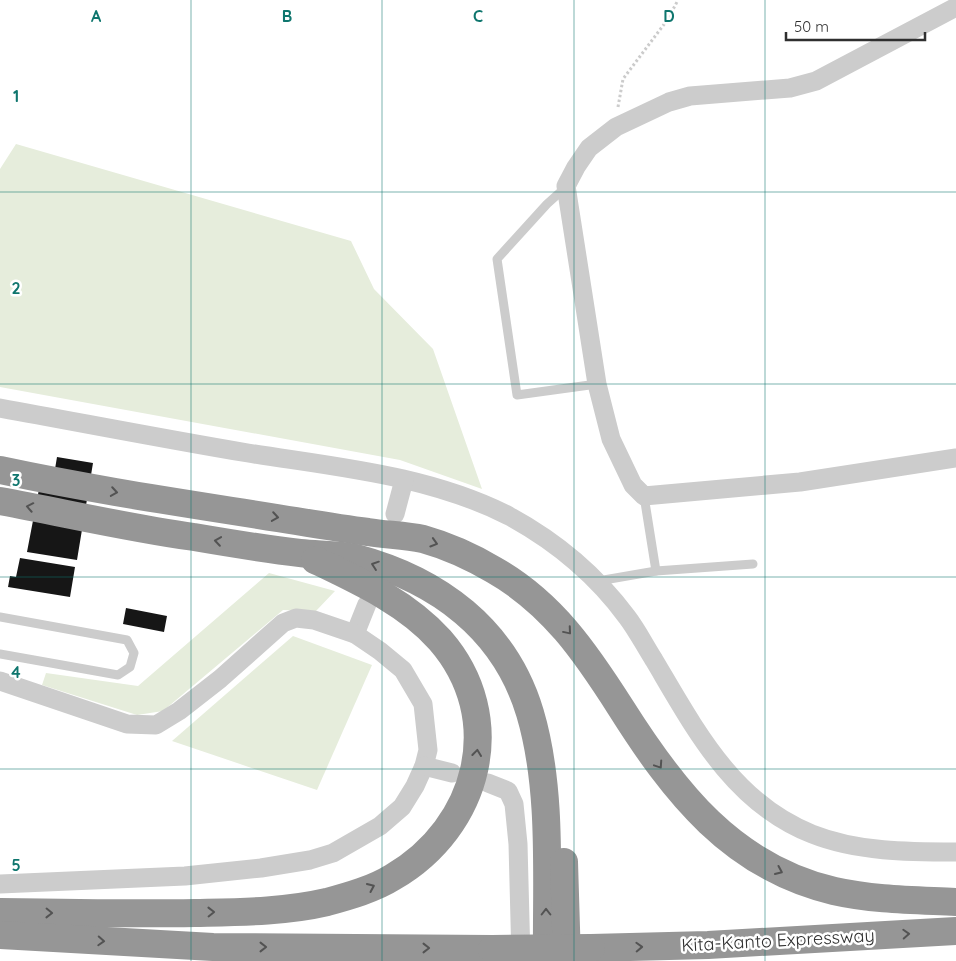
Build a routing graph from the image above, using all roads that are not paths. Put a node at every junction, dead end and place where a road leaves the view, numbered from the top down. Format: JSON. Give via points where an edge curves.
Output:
{"nodes":[{"id":1,"x":956,"y":8,"type":"edge"},
{"id":2,"x":566,"y":186,"type":"junction"},
{"id":3,"x":596,"y":384,"type":"junction"},
{"id":4,"x":0,"y":408,"type":"edge"},
{"id":5,"x":956,"y":458,"type":"edge"},
{"id":6,"x":0,"y":470,"type":"edge"},
{"id":7,"x":404,"y":480,"type":"junction"},
{"id":8,"x":644,"y":496,"type":"junction"},
{"id":9,"x":0,"y":501,"type":"edge"},
{"id":10,"x":395,"y":514,"type":"dead end"},
{"id":11,"x":368,"y":532,"type":"junction"},
{"id":12,"x":301,"y":553,"type":"junction"},
{"id":13,"x":752,"y":564,"type":"dead end"},
{"id":14,"x":656,"y":571,"type":"junction"},
{"id":15,"x":598,"y":581,"type":"junction"},
{"id":16,"x":367,"y":604,"type":"dead end"},
{"id":17,"x":0,"y":617,"type":"edge"},
{"id":18,"x":355,"y":634,"type":"junction"},
{"id":19,"x":0,"y":654,"type":"edge"},
{"id":20,"x":0,"y":681,"type":"edge"},
{"id":21,"x":424,"y":766,"type":"junction"},
{"id":22,"x":452,"y":773,"type":"dead end"},
{"id":23,"x":488,"y":783,"type":"dead end"},
{"id":24,"x":956,"y":852,"type":"edge"},
{"id":25,"x":0,"y":884,"type":"edge"},
{"id":26,"x":956,"y":902,"type":"edge"},
{"id":27,"x":0,"y":912,"type":"edge"},
{"id":28,"x":956,"y":931,"type":"edge"},
{"id":29,"x":0,"y":935,"type":"edge"},
{"id":30,"x":521,"y":961,"type":"edge"},
{"id":31,"x":546,"y":961,"type":"edge"},
{"id":32,"x":566,"y":961,"type":"edge"}],
"edges":[{"from":1,"to":2,"type":"street","via":[[816,81],[790,88],[690,96],[669,102],[616,128],[589,148]]},
{"from":2,"to":3,"type":"street"},
{"from":2,"to":3,"type":"lane","via":[[497,259],[517,395]]},
{"from":3,"to":8,"type":"street","via":[[611,439],[633,485]]},
{"from":4,"to":7,"type":"street"},
{"from":5,"to":8,"type":"street","via":[[800,482]]},
{"from":6,"to":11,"type":"highway","one_way":true,"via":[[66,484]]},
{"from":7,"to":10,"type":"street"},
{"from":7,"to":15,"type":"street","via":[[472,499],[509,516],[539,534]]},
{"from":8,"to":14,"type":"lane"},
{"from":12,"to":9,"type":"highway","one_way":true,"via":[[185,536]]},
{"from":11,"to":26,"type":"highway","one_way":true,"via":[[420,538],[464,554],[496,571],[541,603],[581,647],[666,775],[710,823],[748,855],[803,882],[834,891],[872,897]]},
{"from":11,"to":32,"type":"highway","via":[[474,598],[505,627],[537,683],[554,739],[562,792]]},
{"from":27,"to":12,"type":"highway","one_way":true,"via":[[257,912],[326,902],[393,877],[414,862],[453,822],[471,786],[478,744],[478,721],[464,676],[439,640],[405,608]]},
{"from":31,"to":12,"type":"highway","one_way":true,"via":[[546,837],[540,763],[530,712],[507,660],[491,637],[471,618],[450,600],[427,587],[354,558]]},
{"from":13,"to":14,"type":"lane"},
{"from":14,"to":15,"type":"lane"},
{"from":15,"to":24,"type":"street","via":[[629,618],[714,756],[729,776],[765,809],[814,835],[845,844],[880,850]]},
{"from":16,"to":18,"type":"street"},
{"from":17,"to":19,"type":"lane","via":[[126,640],[134,653],[130,667],[118,675]]},
{"from":18,"to":20,"type":"street","via":[[314,620],[296,618],[283,623],[179,711],[156,725],[128,724]]},
{"from":18,"to":21,"type":"street","via":[[403,670],[414,686],[423,704],[427,726],[428,750]]},
{"from":21,"to":22,"type":"street"},
{"from":21,"to":25,"type":"street","via":[[402,807],[380,826],[333,853],[310,860],[185,876]]},
{"from":23,"to":30,"type":"street","via":[[508,791],[514,804]]},
{"from":29,"to":28,"type":"highway","name":"Kita-Kanto Expressway","one_way":true,"bridge":true,"via":[[214,947],[492,949],[708,945]]}]}
